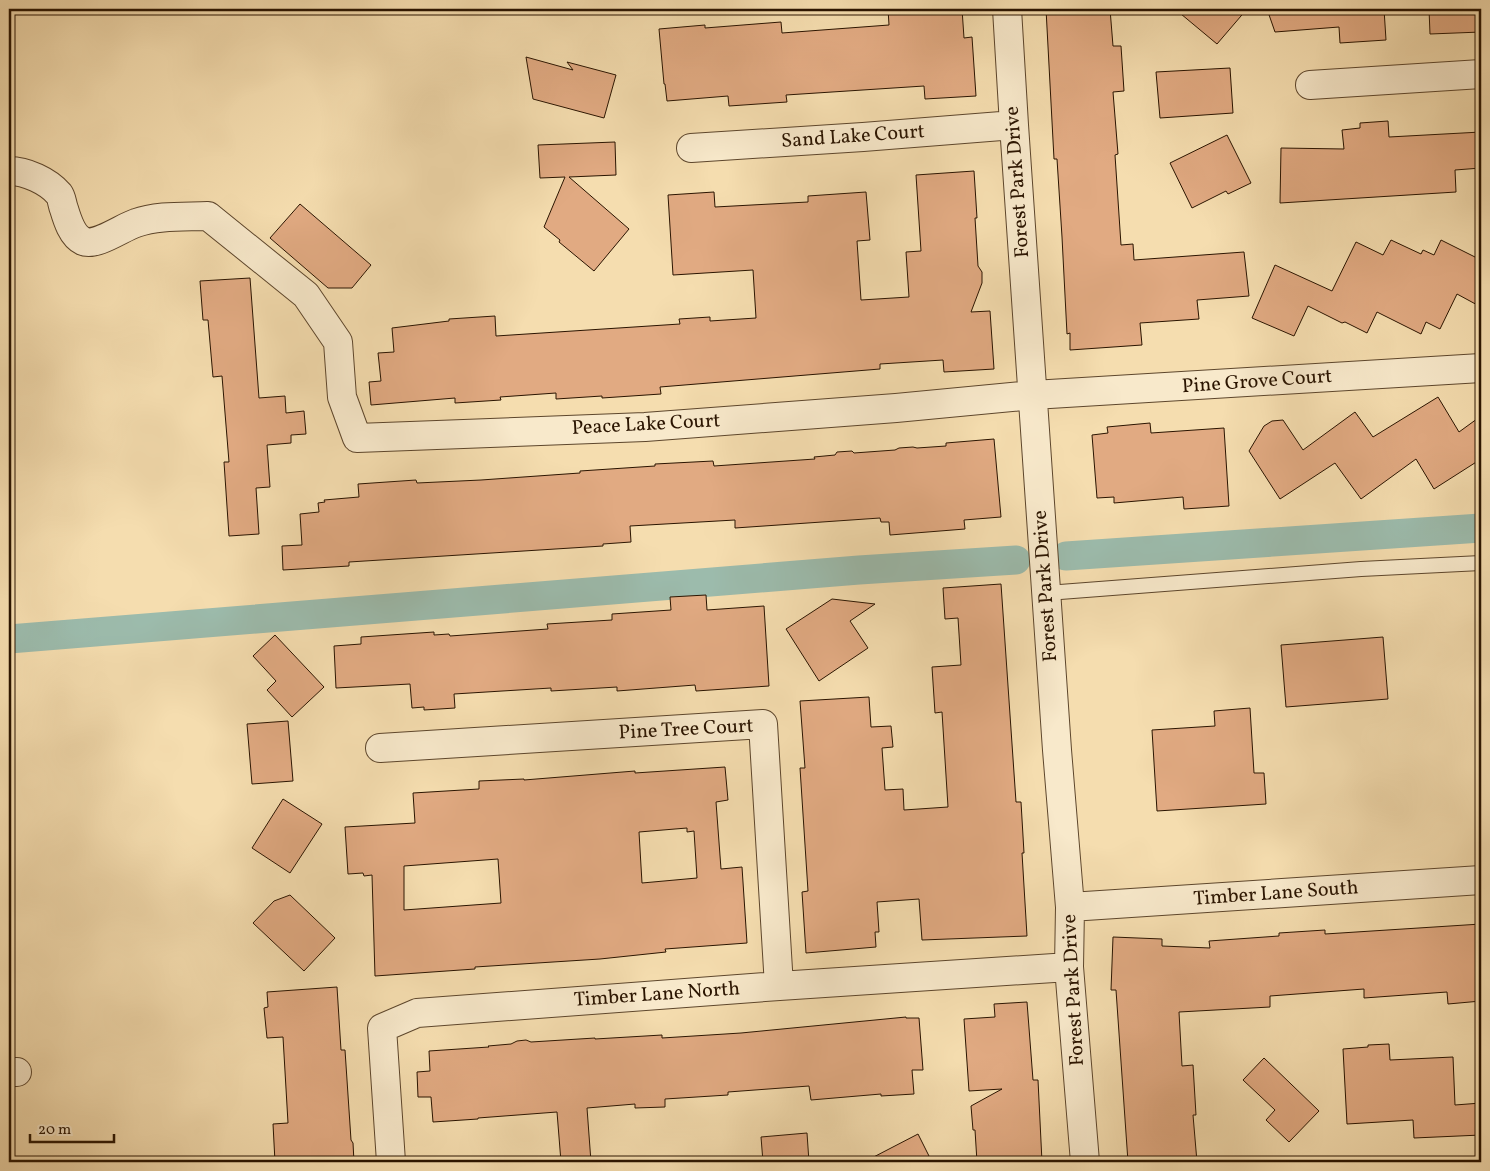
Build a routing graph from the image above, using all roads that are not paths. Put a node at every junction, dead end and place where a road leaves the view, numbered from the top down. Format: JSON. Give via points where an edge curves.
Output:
{"nodes":[{"id":1,"x":1007,"y":9,"type":"edge"},
{"id":2,"x":1481,"y":74,"type":"edge"},
{"id":3,"x":1310,"y":85,"type":"dead end"},
{"id":4,"x":1014,"y":125,"type":"junction"},
{"id":5,"x":691,"y":148,"type":"dead end"},
{"id":6,"x":9,"y":171,"type":"edge"},
{"id":7,"x":1481,"y":368,"type":"edge"},
{"id":8,"x":1033,"y":395,"type":"junction"},
{"id":9,"x":1481,"y":563,"type":"edge"},
{"id":10,"x":1047,"y":593,"type":"junction"},
{"id":11,"x":380,"y":748,"type":"dead end"},
{"id":12,"x":1481,"y":880,"type":"edge"},
{"id":13,"x":1070,"y":907,"type":"junction"},
{"id":14,"x":1069,"y":968,"type":"junction"},
{"id":15,"x":779,"y":986,"type":"junction"},
{"id":16,"x":391,"y":1162,"type":"edge"},
{"id":17,"x":1085,"y":1162,"type":"edge"}],
"edges":[{"from":1,"to":4,"type":"street","name":"Forest Park Drive"},
{"from":2,"to":3,"type":"street"},
{"from":4,"to":5,"type":"street","name":"Sand Lake Court"},
{"from":4,"to":8,"type":"street","name":"Forest Park Drive"},
{"from":6,"to":8,"type":"street","name":"Peace Lake Court","via":[[40,179],[60,195],[73,231],[83,241],[93,242],[150,219],[208,216],[306,295],[338,342],[342,398],[357,438],[645,427]]},
{"from":7,"to":8,"type":"street","name":"Pine Grove Court"},
{"from":8,"to":10,"type":"street","name":"Forest Park Drive"},
{"from":9,"to":10,"type":"lane"},
{"from":10,"to":13,"type":"street","name":"Forest Park Drive"},
{"from":11,"to":15,"type":"street","name":"Pine Tree Court","via":[[763,724]]},
{"from":12,"to":13,"type":"street","name":"Timber Lane South"},
{"from":13,"to":14,"type":"street","name":"Forest Park Drive"},
{"from":14,"to":15,"type":"street","name":"Timber Lane North"},
{"from":14,"to":17,"type":"street","name":"Forest Park Drive"},
{"from":15,"to":16,"type":"street","name":"Timber Lane North","via":[[417,1013],[382,1028]]}]}
